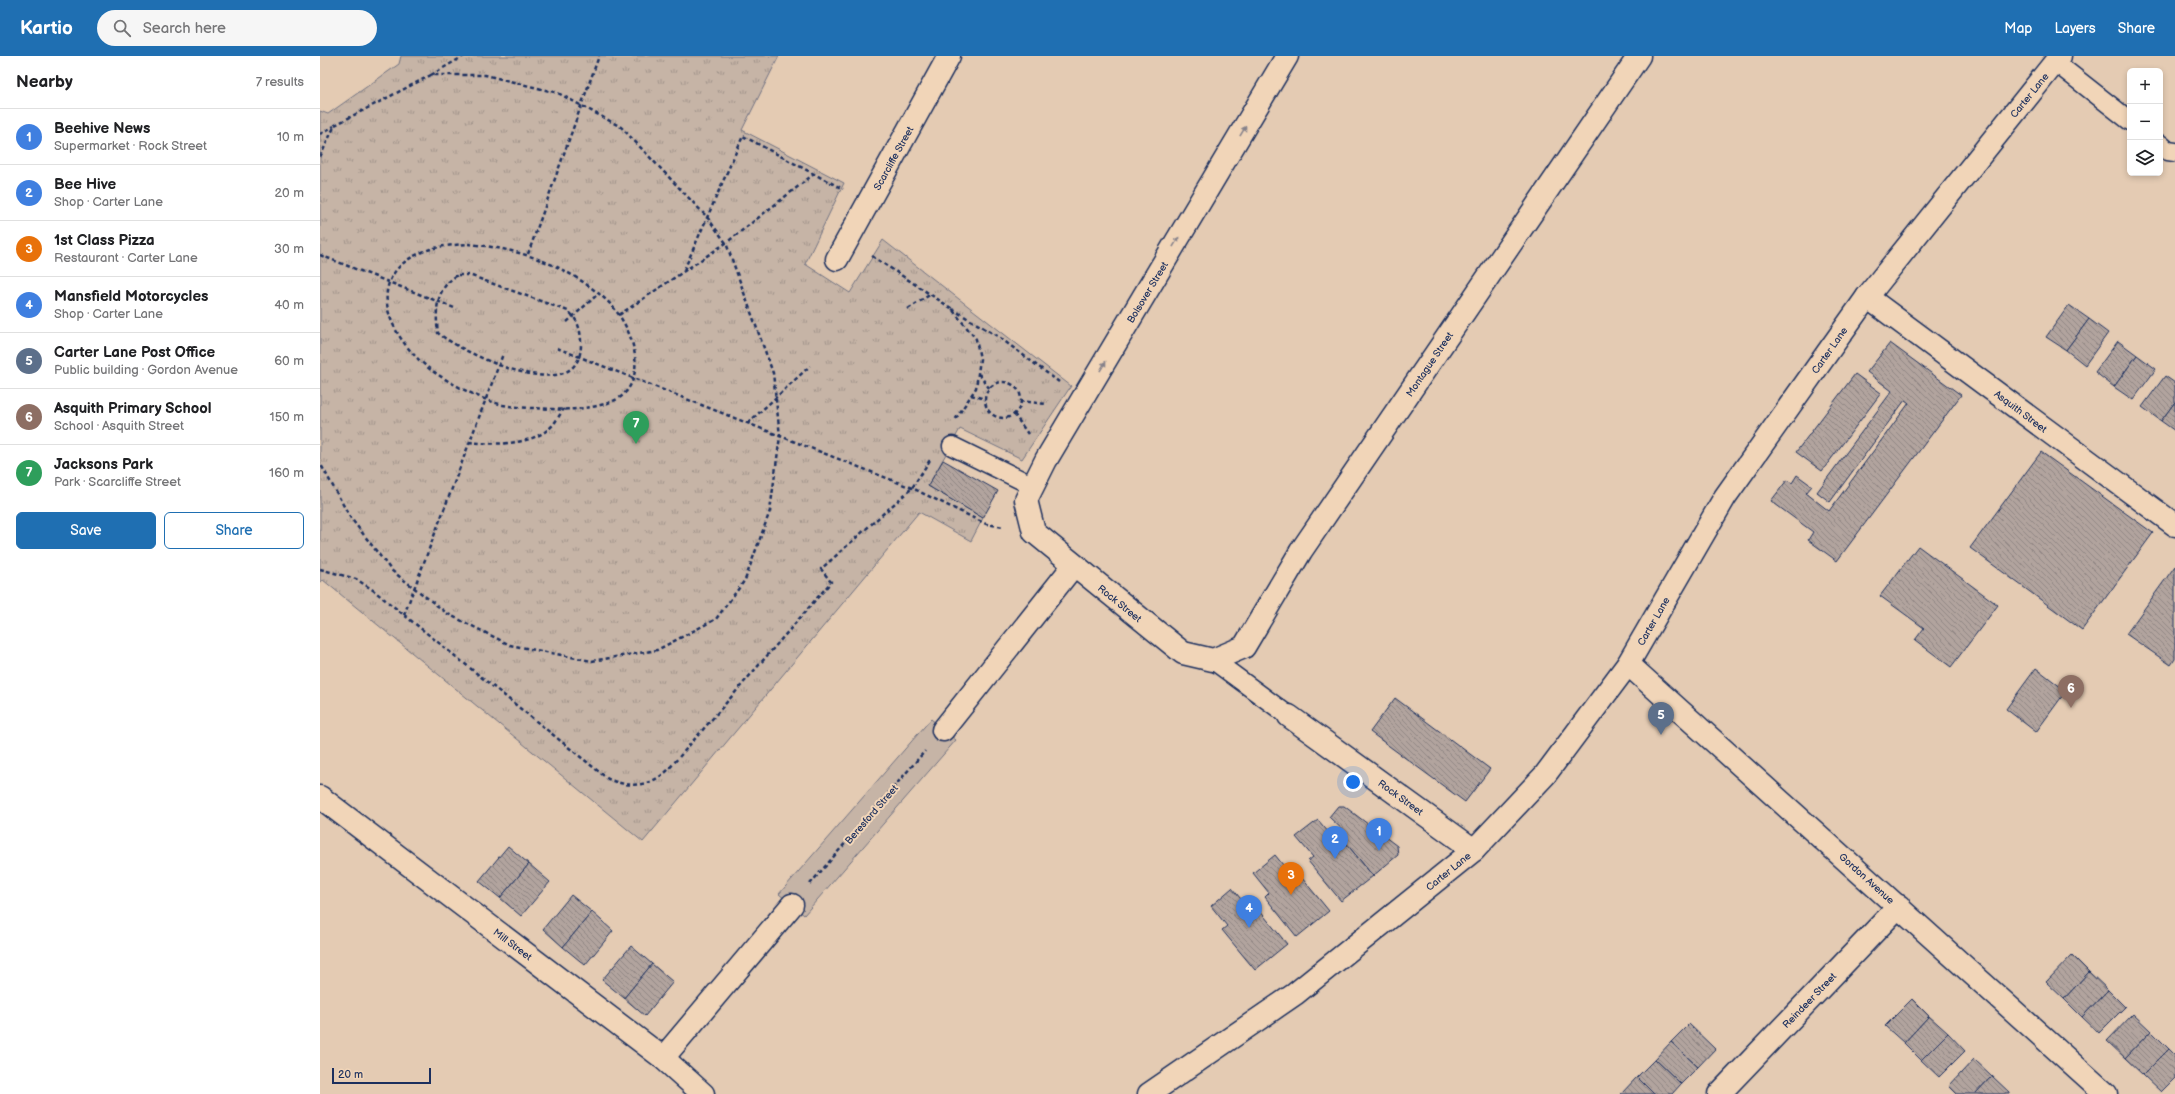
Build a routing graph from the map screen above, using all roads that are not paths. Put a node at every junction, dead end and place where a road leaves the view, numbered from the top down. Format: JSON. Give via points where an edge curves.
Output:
{"nodes":[{"id":1,"x":949,"y":56,"type":"edge"},
{"id":2,"x":1287,"y":56,"type":"edge"},
{"id":3,"x":1639,"y":56,"type":"edge"},
{"id":4,"x":2054,"y":58,"type":"edge"},
{"id":5,"x":2127,"y":119,"type":"edge"},
{"id":6,"x":2163,"y":147,"type":"edge"},
{"id":7,"x":2175,"y":152,"type":"edge"},
{"id":8,"x":837,"y":259,"type":"dead end"},
{"id":9,"x":1867,"y":296,"type":"junction"},
{"id":10,"x":952,"y":446,"type":"dead end"},
{"id":11,"x":1033,"y":486,"type":"junction"},
{"id":12,"x":2175,"y":525,"type":"edge"},
{"id":13,"x":1034,"y":532,"type":"joint"},
{"id":14,"x":1074,"y":565,"type":"junction"},
{"id":15,"x":1212,"y":660,"type":"junction"},
{"id":16,"x":1628,"y":664,"type":"junction"},
{"id":17,"x":1289,"y":716,"type":"joint"},
{"id":18,"x":943,"y":730,"type":"road end"},
{"id":19,"x":320,"y":797,"type":"edge"},
{"id":20,"x":1474,"y":850,"type":"junction"},
{"id":21,"x":792,"y":905,"type":"road end"},
{"id":22,"x":1899,"y":906,"type":"junction"},
{"id":23,"x":663,"y":1058,"type":"junction"},
{"id":24,"x":703,"y":1094,"type":"edge"},
{"id":25,"x":1149,"y":1094,"type":"edge"},
{"id":26,"x":1719,"y":1094,"type":"edge"},
{"id":27,"x":2106,"y":1094,"type":"edge"}],
"edges":[{"from":1,"to":8,"type":"street","name":"Scarcliffe Street"},
{"from":11,"to":2,"type":"street","name":"Bolsover Street","one_way":true,"via":[[1046,460]]},
{"from":3,"to":15,"type":"street","name":"Montague Street","via":[[1301,551],[1244,647]]},
{"from":4,"to":5,"type":"lane"},
{"from":4,"to":9,"type":"street","name":"Carter Lane"},
{"from":6,"to":7,"type":"lane"},
{"from":9,"to":12,"type":"street","name":"Asquith Street"},
{"from":9,"to":16,"type":"street","name":"Carter Lane","via":[[1725,497]]},
{"from":10,"to":11,"type":"lane"},
{"from":11,"to":13,"type":"street","name":"Bolsover Street","via":[[1026,500]]},
{"from":13,"to":14,"type":"street","name":"Rock Street"},
{"from":14,"to":15,"type":"street","name":"Rock Street","via":[[1183,653]]},
{"from":14,"to":18,"type":"street"},
{"from":15,"to":17,"type":"lane"},
{"from":16,"to":20,"type":"street","name":"Carter Lane","via":[[1545,775]]},
{"from":16,"to":22,"type":"street","name":"Gordon Avenue"},
{"from":17,"to":20,"type":"street","name":"Rock Street"},
{"from":19,"to":23,"type":"street","name":"Mill Street"},
{"from":20,"to":25,"type":"street","name":"Carter Lane","via":[[1295,994]]},
{"from":21,"to":23,"type":"street"},
{"from":22,"to":26,"type":"street","name":"Reindeer Street"},
{"from":22,"to":27,"type":"street","name":"Gordon Avenue"},
{"from":23,"to":24,"type":"street","name":"Mill Street"}]}
